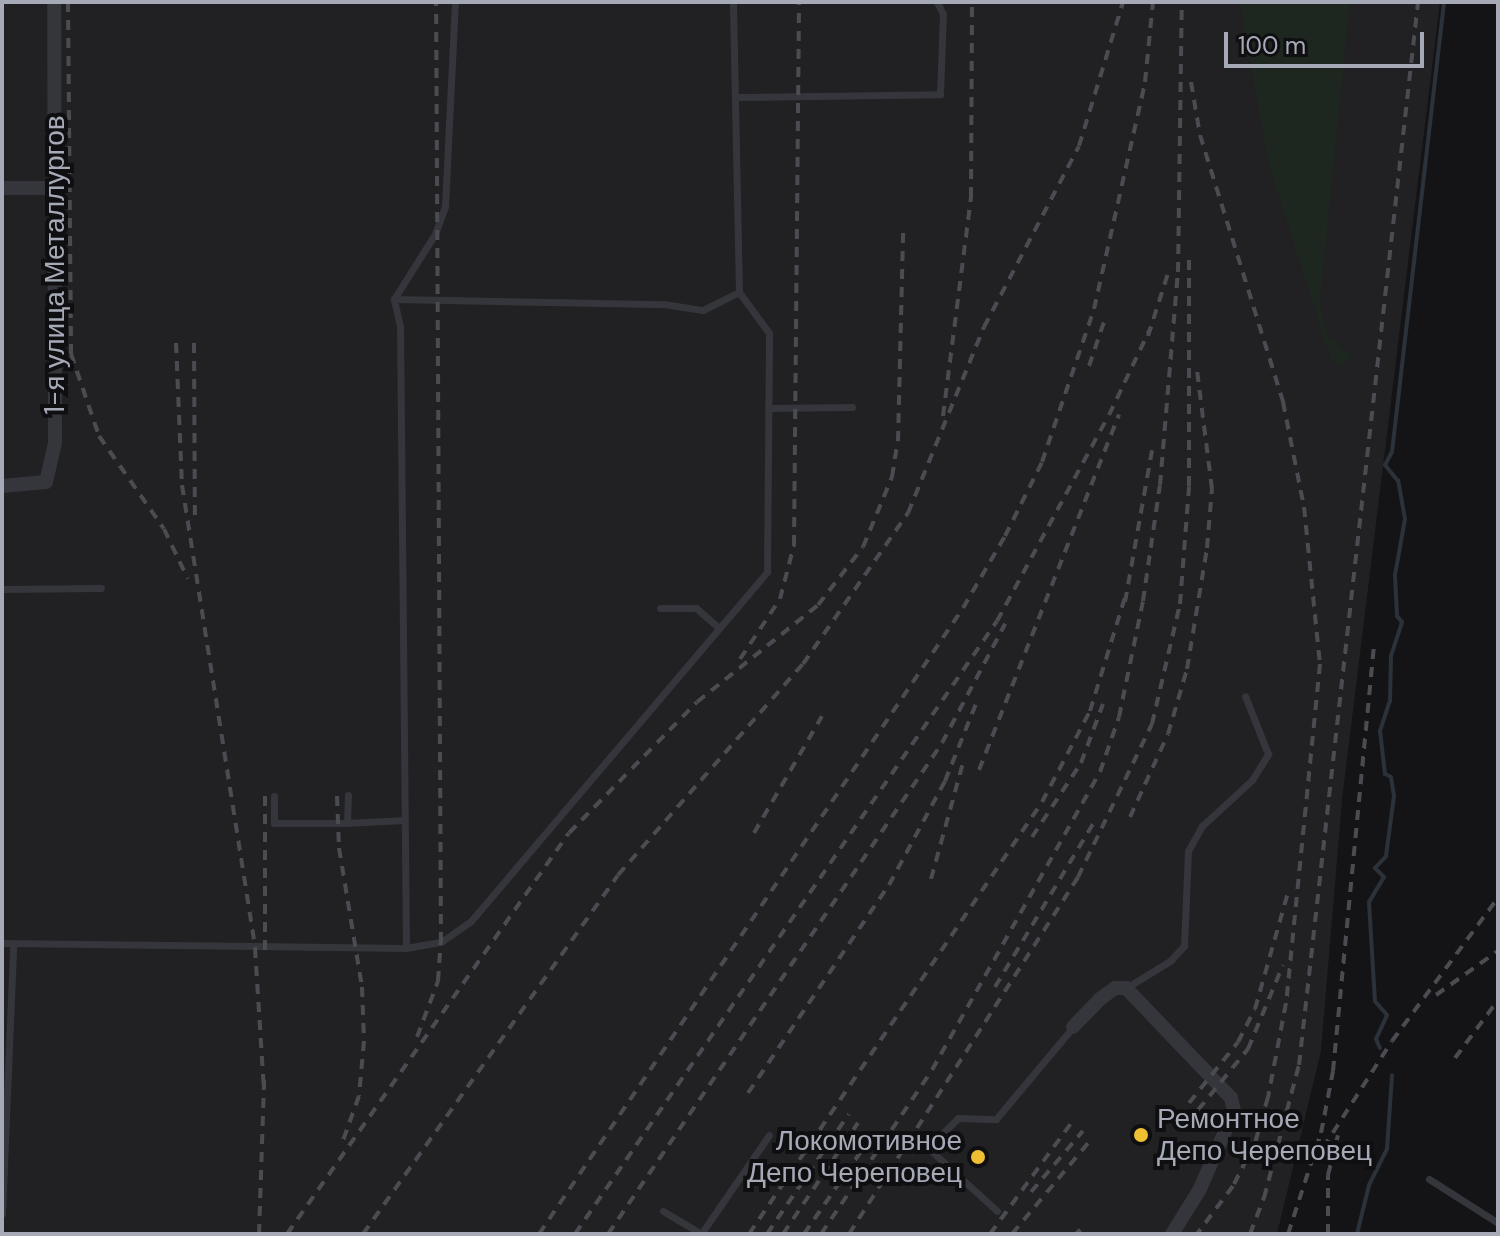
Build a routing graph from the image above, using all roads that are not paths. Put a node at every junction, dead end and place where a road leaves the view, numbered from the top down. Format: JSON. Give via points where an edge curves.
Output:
{"nodes":[{"id":1,"x":54,"y":2,"type":"edge"},
{"id":2,"x":455,"y":2,"type":"edge"},
{"id":3,"x":733,"y":2,"type":"edge"},
{"id":4,"x":937,"y":2,"type":"edge"},
{"id":5,"x":737,"y":97,"type":"junction"},
{"id":6,"x":2,"y":188,"type":"edge"},
{"id":7,"x":54,"y":188,"type":"junction"},
{"id":8,"x":739,"y":292,"type":"junction"},
{"id":9,"x":394,"y":299,"type":"junction"},
{"id":10,"x":852,"y":407,"type":"dead end"},
{"id":11,"x":768,"y":408,"type":"junction"},
{"id":12,"x":2,"y":486,"type":"edge"},
{"id":13,"x":101,"y":588,"type":"dead end"},
{"id":14,"x":2,"y":589,"type":"edge"},
{"id":15,"x":660,"y":608,"type":"dead end"},
{"id":16,"x":719,"y":628,"type":"junction"},
{"id":17,"x":1245,"y":696,"type":"dead end"},
{"id":18,"x":348,"y":795,"type":"dead end"},
{"id":19,"x":274,"y":796,"type":"dead end"},
{"id":20,"x":404,"y":820,"type":"junction"},
{"id":21,"x":347,"y":823,"type":"junction"},
{"id":22,"x":2,"y":943,"type":"edge"},
{"id":23,"x":13,"y":946,"type":"junction"},
{"id":24,"x":406,"y":948,"type":"junction"},
{"id":25,"x":1126,"y":988,"type":"junction"},
{"id":26,"x":1073,"y":1027,"type":"joint"},
{"id":27,"x":769,"y":1135,"type":"dead end"},
{"id":28,"x":1429,"y":1179,"type":"dead end"},
{"id":29,"x":663,"y":1211,"type":"dead end"},
{"id":30,"x":997,"y":1211,"type":"dead end"},
{"id":31,"x":2,"y":1214,"type":"edge"},
{"id":32,"x":1498,"y":1223,"type":"edge"},
{"id":33,"x":701,"y":1233,"type":"edge"},
{"id":34,"x":1172,"y":1234,"type":"edge"}],
"edges":[{"from":1,"to":7,"type":"street","name":"1-я улица Металлургов"},
{"from":2,"to":9,"type":"lane","via":[[445,206],[435,234]]},
{"from":3,"to":5,"type":"lane"},
{"from":4,"to":5,"type":"lane","via":[[943,14],[940,94]]},
{"from":5,"to":8,"type":"lane"},
{"from":6,"to":7,"type":"street"},
{"from":7,"to":12,"type":"street","name":"1-я улица Металлургов","via":[[52,470],[46,482]]},
{"from":8,"to":9,"type":"lane","via":[[703,310],[664,304]]},
{"from":8,"to":11,"type":"lane","via":[[769,333]]},
{"from":9,"to":20,"type":"lane","via":[[400,326]]},
{"from":10,"to":11,"type":"lane"},
{"from":11,"to":16,"type":"lane","via":[[767,572]]},
{"from":13,"to":14,"type":"lane"},
{"from":15,"to":16,"type":"lane","via":[[696,608]]},
{"from":16,"to":24,"type":"lane","via":[[471,921],[441,942]]},
{"from":17,"to":25,"type":"lane","via":[[1268,754],[1252,780],[1202,826],[1188,851],[1184,946]]},
{"from":18,"to":21,"type":"lane"},
{"from":19,"to":21,"type":"lane","via":[[274,823]]},
{"from":20,"to":21,"type":"lane"},
{"from":20,"to":24,"type":"lane"},
{"from":22,"to":23,"type":"lane"},
{"from":23,"to":24,"type":"lane"},
{"from":23,"to":31,"type":"lane"},
{"from":25,"to":26,"type":"street","via":[[1115,988],[1100,999]]},
{"from":25,"to":34,"type":"street","via":[[1212,1075],[1234,1111],[1200,1189]]},
{"from":26,"to":30,"type":"lane","via":[[996,1119],[958,1118],[928,1148]]},
{"from":27,"to":33,"type":"lane"},
{"from":28,"to":32,"type":"lane"},
{"from":29,"to":33,"type":"lane"}]}
